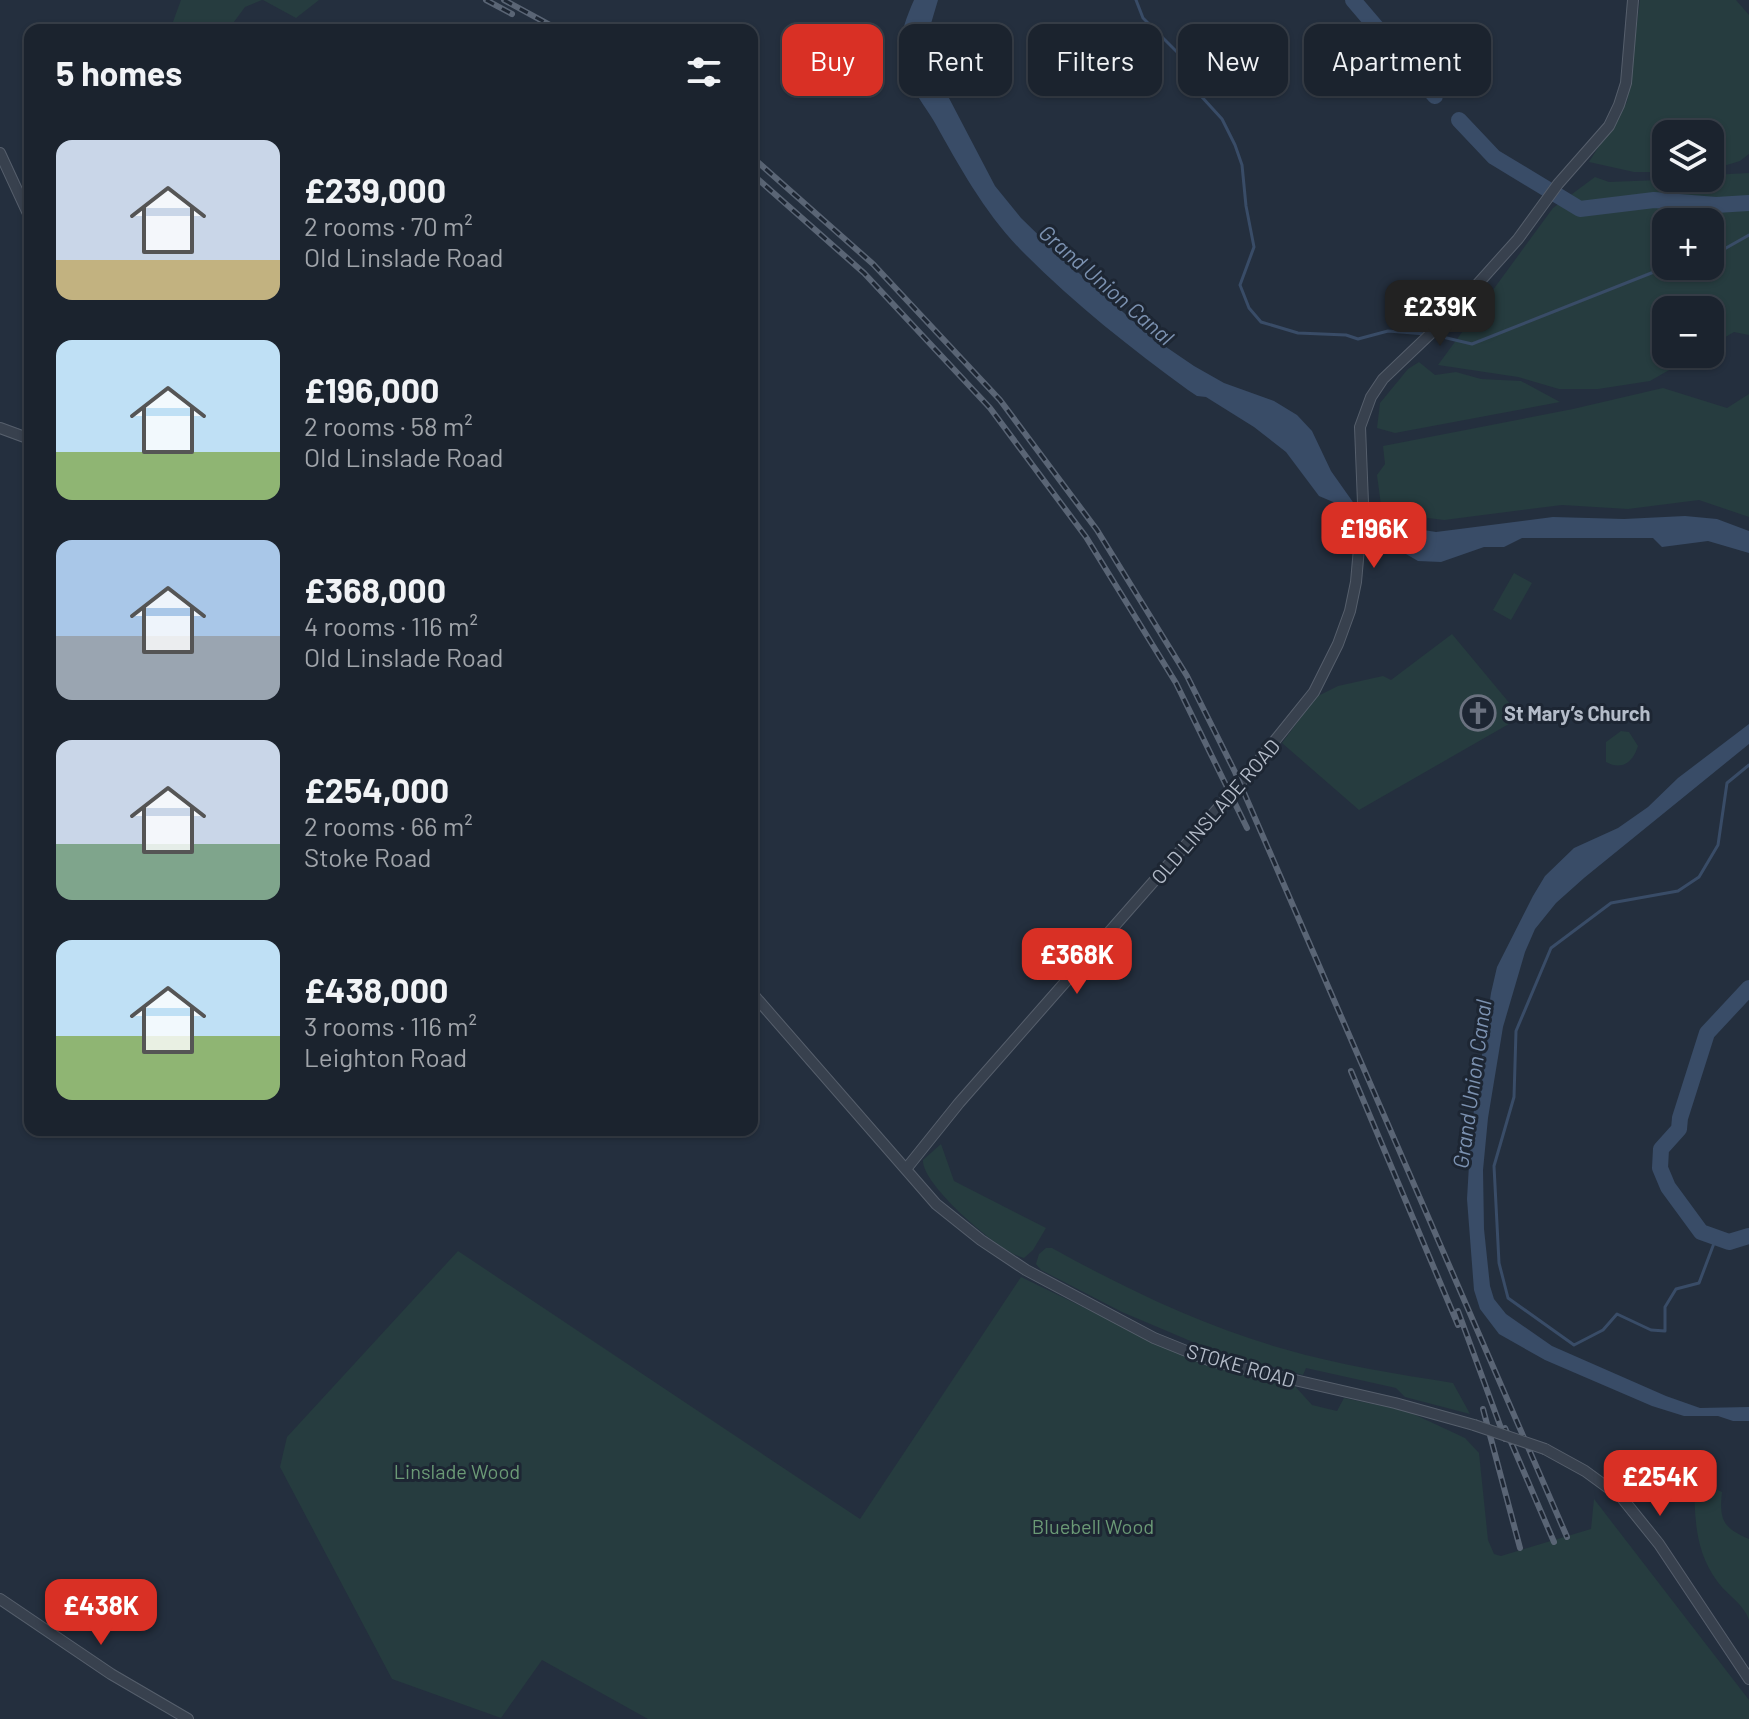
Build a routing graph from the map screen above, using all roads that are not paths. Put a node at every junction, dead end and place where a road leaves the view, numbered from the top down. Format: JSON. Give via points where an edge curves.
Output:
{"nodes":[{"id":1,"x":1633,"y":0,"type":"edge"},
{"id":2,"x":0,"y":153,"type":"edge"},
{"id":3,"x":24,"y":205,"type":"edge"},
{"id":4,"x":0,"y":428,"type":"edge"},
{"id":5,"x":24,"y":436,"type":"edge"},
{"id":6,"x":758,"y":1000,"type":"edge"},
{"id":7,"x":906,"y":1169,"type":"junction"},
{"id":8,"x":0,"y":1599,"type":"edge"},
{"id":9,"x":1749,"y":1679,"type":"edge"},
{"id":10,"x":188,"y":1719,"type":"edge"}],
"edges":[{"from":1,"to":7,"type":"street","name":"OLD LINSLADE ROAD","via":[[1626,83],[1609,126],[1518,239],[1371,397],[1360,427],[1363,503],[1350,611],[1314,692]]},
{"from":2,"to":3,"type":"street"},
{"from":4,"to":5,"type":"street"},
{"from":6,"to":7,"type":"street","name":"STOKE ROAD"},
{"from":7,"to":9,"type":"street","name":"STOKE ROAD","bridge":true,"via":[[936,1204],[981,1240],[1154,1338],[1211,1361],[1474,1425],[1545,1449],[1585,1471],[1622,1498],[1659,1544]]},
{"from":8,"to":10,"type":"street"}]}
